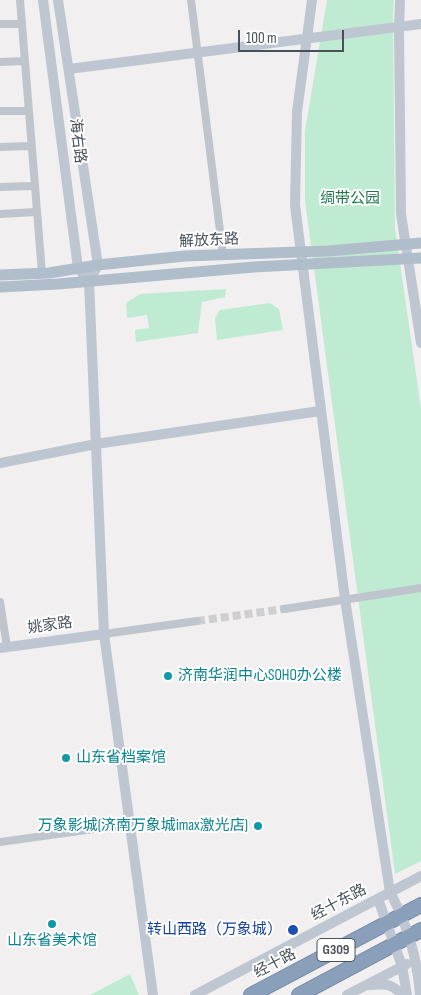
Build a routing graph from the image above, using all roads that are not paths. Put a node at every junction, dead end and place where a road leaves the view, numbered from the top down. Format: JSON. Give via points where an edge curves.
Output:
{"nodes":[{"id":1,"x":20,"y":0,"type":"edge"},
{"id":2,"x":43,"y":0,"type":"edge"},
{"id":3,"x":58,"y":0,"type":"edge"},
{"id":4,"x":191,"y":0,"type":"edge"},
{"id":5,"x":312,"y":0,"type":"edge"},
{"id":6,"x":400,"y":0,"type":"edge"},
{"id":7,"x":0,"y":24,"type":"edge"},
{"id":8,"x":21,"y":24,"type":"junction"},
{"id":9,"x":421,"y":24,"type":"edge"},
{"id":10,"x":398,"y":27,"type":"junction"},
{"id":11,"x":308,"y":38,"type":"junction"},
{"id":12,"x":198,"y":52,"type":"junction"},
{"id":13,"x":24,"y":61,"type":"junction"},
{"id":14,"x":0,"y":62,"type":"edge"},
{"id":15,"x":69,"y":69,"type":"junction"},
{"id":16,"x":0,"y":111,"type":"edge"},
{"id":17,"x":28,"y":111,"type":"junction"},
{"id":18,"x":30,"y":146,"type":"junction"},
{"id":19,"x":0,"y":147,"type":"edge"},
{"id":20,"x":34,"y":186,"type":"junction"},
{"id":21,"x":0,"y":187,"type":"edge"},
{"id":22,"x":36,"y":212,"type":"junction"},
{"id":23,"x":0,"y":214,"type":"edge"},
{"id":24,"x":421,"y":243,"type":"edge"},
{"id":25,"x":406,"y":245,"type":"junction"},
{"id":26,"x":301,"y":252,"type":"junction"},
{"id":27,"x":223,"y":255,"type":"junction"},
{"id":28,"x":421,"y":258,"type":"edge"},
{"id":29,"x":409,"y":259,"type":"junction"},
{"id":30,"x":98,"y":265,"type":"junction"},
{"id":31,"x":302,"y":265,"type":"junction"},
{"id":32,"x":78,"y":268,"type":"junction"},
{"id":33,"x":42,"y":273,"type":"junction"},
{"id":34,"x":0,"y":275,"type":"edge"},
{"id":35,"x":89,"y":282,"type":"junction"},
{"id":36,"x":0,"y":287,"type":"edge"},
{"id":37,"x":421,"y":343,"type":"edge"},
{"id":38,"x":320,"y":412,"type":"junction"},
{"id":39,"x":96,"y":444,"type":"junction"},
{"id":40,"x":0,"y":463,"type":"edge"},
{"id":41,"x":421,"y":588,"type":"edge"},
{"id":42,"x":345,"y":599,"type":"junction"},
{"id":43,"x":0,"y":602,"type":"edge"},
{"id":44,"x":284,"y":609,"type":"tunnel mouth"},
{"id":45,"x":197,"y":621,"type":"tunnel mouth"},
{"id":46,"x":104,"y":634,"type":"junction"},
{"id":47,"x":4,"y":648,"type":"edge"},
{"id":48,"x":130,"y":824,"type":"junction"},
{"id":49,"x":0,"y":842,"type":"edge"},
{"id":50,"x":421,"y":876,"type":"edge"},
{"id":51,"x":390,"y":892,"type":"junction"},
{"id":52,"x":378,"y":899,"type":"junction"},
{"id":53,"x":421,"y":905,"type":"edge"},
{"id":54,"x":402,"y":915,"type":"junction"},
{"id":55,"x":387,"y":924,"type":"junction"},
{"id":56,"x":415,"y":933,"type":"edge"},
{"id":57,"x":395,"y":944,"type":"junction"},
{"id":58,"x":418,"y":957,"type":"edge"},
{"id":59,"x":402,"y":966,"type":"junction"},
{"id":60,"x":367,"y":985,"type":"junction"},
{"id":61,"x":154,"y":995,"type":"edge"},
{"id":62,"x":195,"y":995,"type":"edge"},
{"id":63,"x":251,"y":995,"type":"edge"},
{"id":64,"x":299,"y":995,"type":"edge"},
{"id":65,"x":347,"y":995,"type":"edge"},
{"id":66,"x":402,"y":995,"type":"edge"},
{"id":67,"x":407,"y":995,"type":"edge"},
{"id":68,"x":420,"y":995,"type":"edge"}],
"edges":[{"from":1,"to":8,"type":"street"},
{"from":2,"to":32,"type":"street","name":"海右路"},
{"from":3,"to":15,"type":"street","name":"海右路"},
{"from":4,"to":12,"type":"street"},
{"from":5,"to":11,"type":"street"},
{"from":6,"to":10,"type":"street"},
{"from":7,"to":8,"type":"street"},
{"from":8,"to":13,"type":"street"},
{"from":9,"to":10,"type":"street"},
{"from":10,"to":11,"type":"street"},
{"from":10,"to":25,"type":"street","via":[[401,214]]},
{"from":11,"to":12,"type":"street"},
{"from":11,"to":26,"type":"street","via":[[297,112],[295,206]]},
{"from":12,"to":15,"type":"street"},
{"from":12,"to":27,"type":"street"},
{"from":13,"to":14,"type":"street"},
{"from":13,"to":17,"type":"street"},
{"from":15,"to":30,"type":"street","name":"海右路"},
{"from":16,"to":17,"type":"street"},
{"from":17,"to":18,"type":"street"},
{"from":18,"to":19,"type":"street"},
{"from":18,"to":20,"type":"street"},
{"from":20,"to":21,"type":"street"},
{"from":20,"to":22,"type":"street"},
{"from":22,"to":23,"type":"street"},
{"from":22,"to":33,"type":"street"},
{"from":24,"to":25,"type":"main road","name":"解放东路"},
{"from":25,"to":26,"type":"main road","name":"解放东路"},
{"from":25,"to":29,"type":"street"},
{"from":26,"to":27,"type":"main road","name":"解放东路"},
{"from":26,"to":31,"type":"street"},
{"from":27,"to":30,"type":"main road","name":"解放东路"},
{"from":28,"to":29,"type":"main road","name":"解放东路"},
{"from":29,"to":31,"type":"main road","name":"解放东路"},
{"from":29,"to":37,"type":"street"},
{"from":30,"to":32,"type":"main road","name":"解放东路"},
{"from":30,"to":35,"type":"street"},
{"from":31,"to":35,"type":"main road","name":"解放东路"},
{"from":31,"to":38,"type":"street"},
{"from":32,"to":33,"type":"main road","name":"解放东路"},
{"from":32,"to":35,"type":"street"},
{"from":33,"to":34,"type":"main road","name":"解放东路"},
{"from":35,"to":36,"type":"main road","name":"解放东路"},
{"from":35,"to":39,"type":"street"},
{"from":38,"to":39,"type":"street"},
{"from":38,"to":42,"type":"street"},
{"from":39,"to":40,"type":"street"},
{"from":39,"to":46,"type":"street"},
{"from":41,"to":42,"type":"street"},
{"from":42,"to":44,"type":"street"},
{"from":42,"to":51,"type":"street"},
{"from":43,"to":47,"type":"street"},
{"from":45,"to":46,"type":"street"},
{"from":46,"to":47,"type":"street","name":"姚家路"},
{"from":46,"to":48,"type":"street"},
{"from":48,"to":49,"type":"street"},
{"from":48,"to":61,"type":"street"},
{"from":50,"to":51,"type":"street"},
{"from":51,"to":52,"type":"street","name":"经十东路"},
{"from":51,"to":54,"type":"street"},
{"from":52,"to":55,"type":"street"},
{"from":52,"to":62,"type":"street","name":"经十东路"},
{"from":53,"to":54,"type":"highway","name":"经十路","number":"G309"},
{"from":54,"to":55,"type":"highway","name":"经十路","number":"G309"},
{"from":54,"to":56,"type":"street"},
{"from":55,"to":57,"type":"street"},
{"from":55,"to":63,"type":"highway","name":"经十路","number":"G309"},
{"from":56,"to":57,"type":"highway","number":"G309"},
{"from":56,"to":58,"type":"street"},
{"from":57,"to":59,"type":"street"},
{"from":57,"to":64,"type":"highway","number":"G309"},
{"from":58,"to":59,"type":"street"},
{"from":58,"to":68,"type":"street"},
{"from":59,"to":60,"type":"street"},
{"from":59,"to":67,"type":"street"},
{"from":60,"to":65,"type":"street"},
{"from":60,"to":66,"type":"street","via":[[394,986]]}]}
